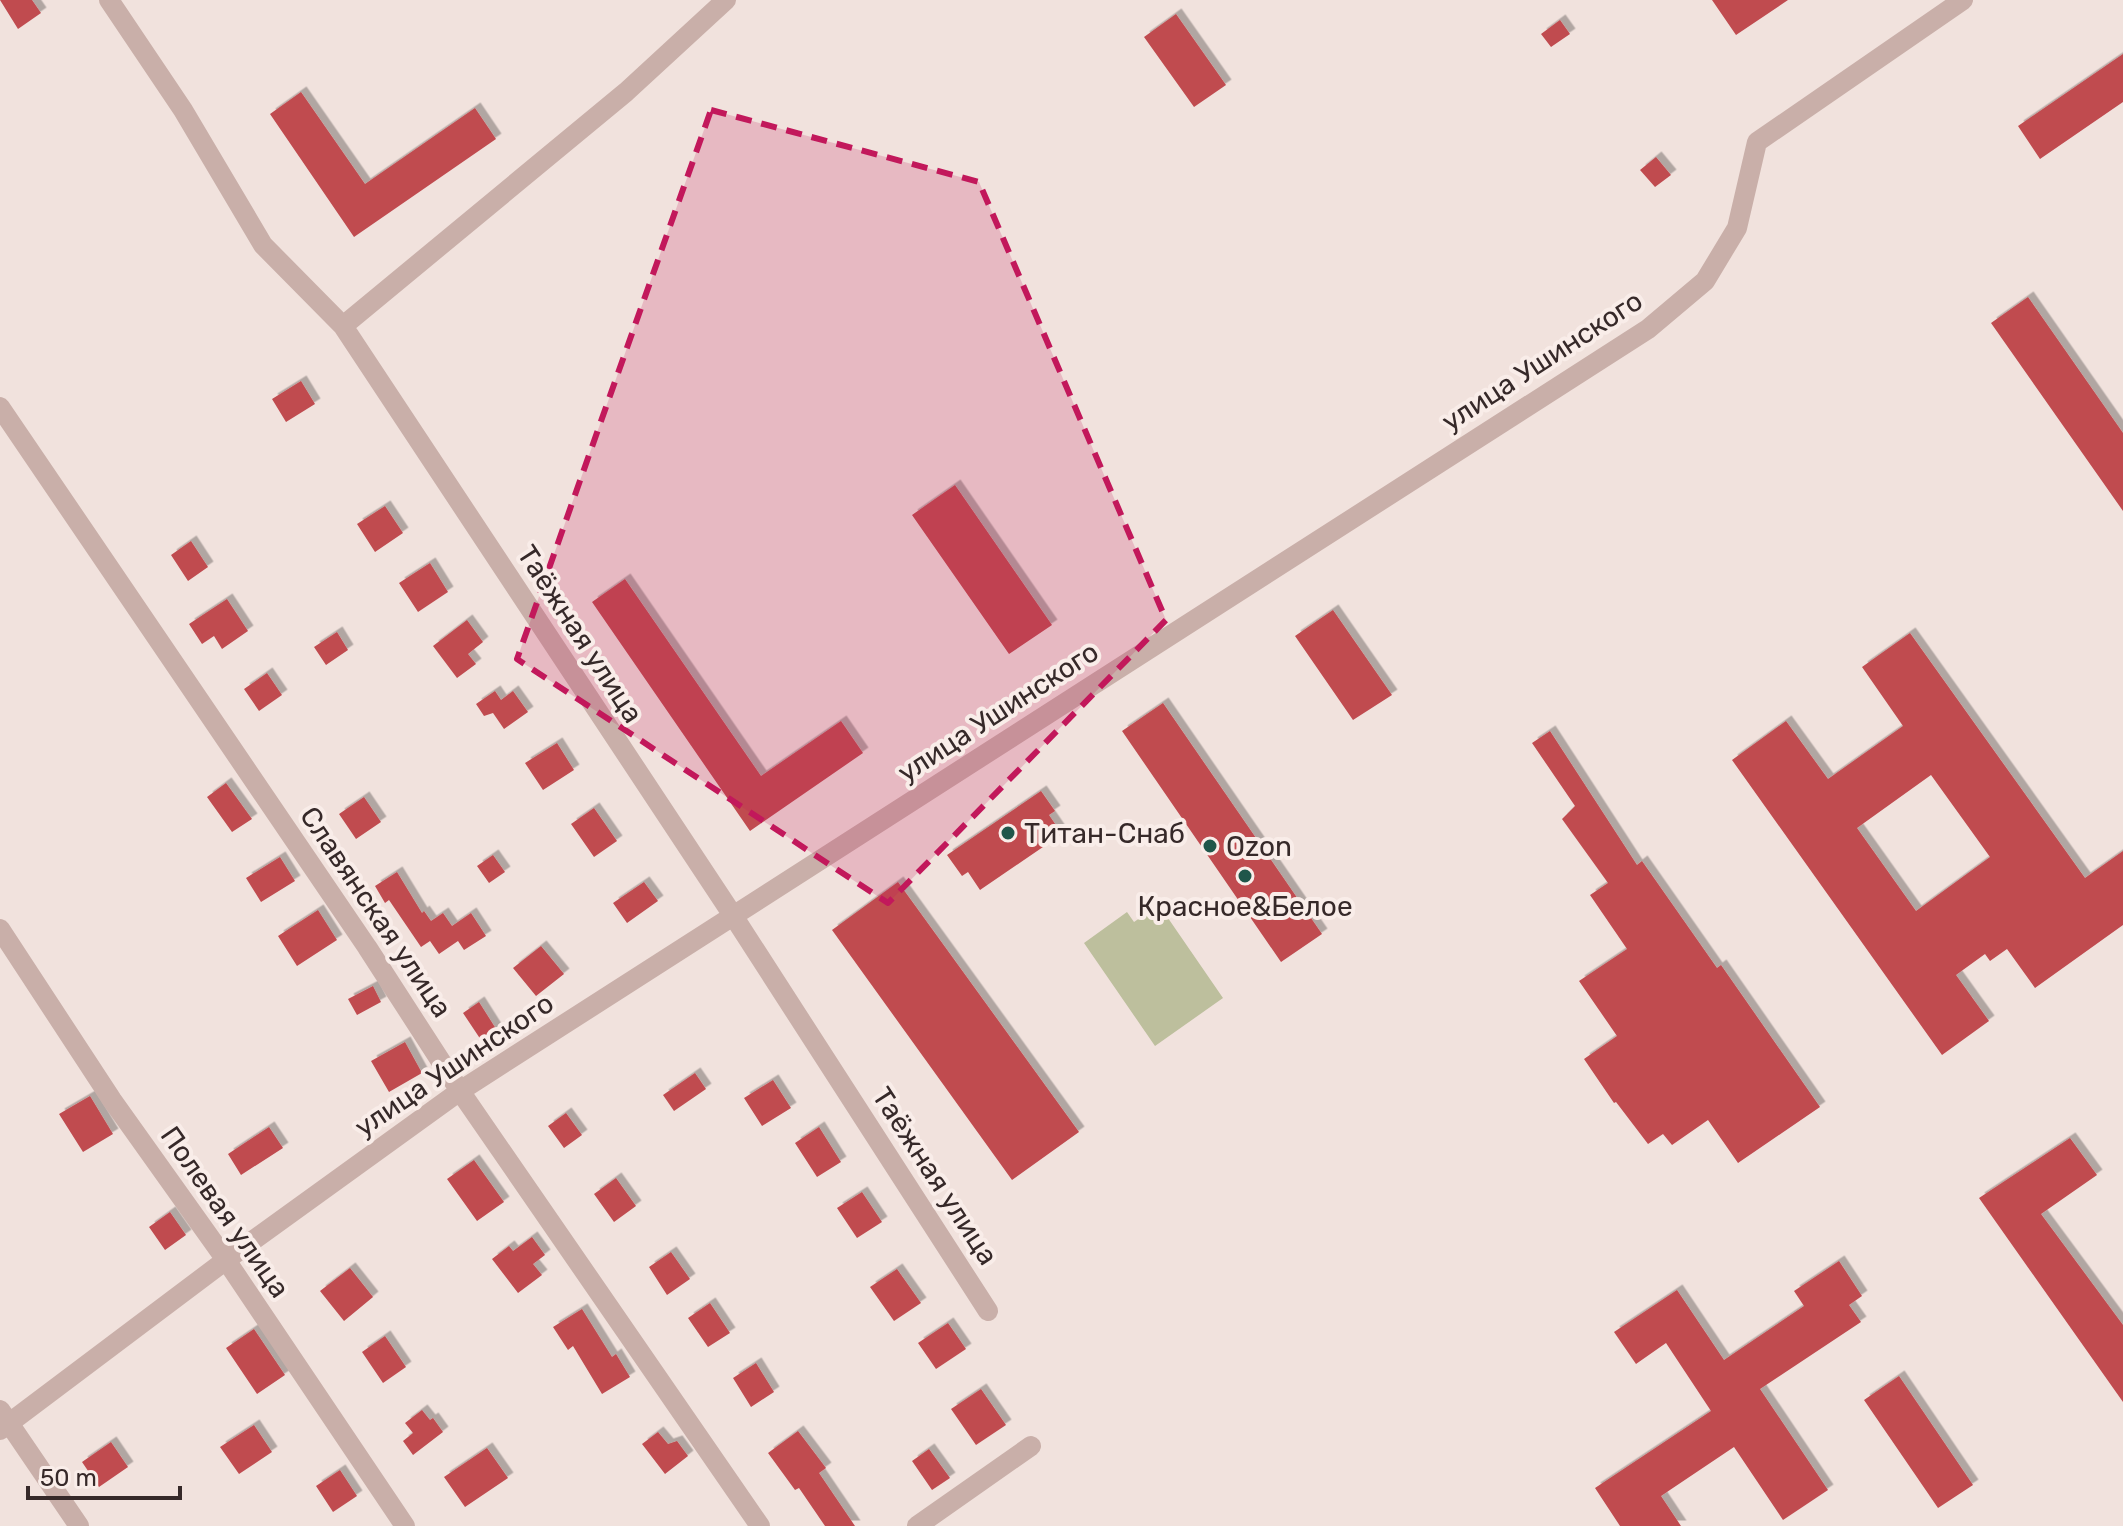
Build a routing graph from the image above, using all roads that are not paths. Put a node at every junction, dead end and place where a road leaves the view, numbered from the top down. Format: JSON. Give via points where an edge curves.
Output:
{"nodes":[{"id":1,"x":109,"y":0,"type":"edge"},
{"id":2,"x":726,"y":0,"type":"edge"},
{"id":3,"x":1963,"y":0,"type":"edge"},
{"id":4,"x":343,"y":326,"type":"junction"},
{"id":5,"x":0,"y":407,"type":"edge"},
{"id":6,"x":732,"y":914,"type":"junction"},
{"id":7,"x":0,"y":929,"type":"edge"},
{"id":8,"x":460,"y":1091,"type":"junction"},
{"id":9,"x":226,"y":1260,"type":"junction"},
{"id":10,"x":988,"y":1311,"type":"dead end"},
{"id":11,"x":3,"y":1421,"type":"edge"},
{"id":12,"x":1031,"y":1446,"type":"dead end"},
{"id":13,"x":79,"y":1526,"type":"edge"},
{"id":14,"x":405,"y":1526,"type":"edge"},
{"id":15,"x":760,"y":1526,"type":"edge"},
{"id":16,"x":917,"y":1526,"type":"edge"}],
"edges":[{"from":1,"to":4,"type":"street","name":"Таёжная улица","via":[[183,110],[263,245]]},
{"from":2,"to":4,"type":"street","via":[[626,92]]},
{"from":3,"to":6,"type":"street","name":"улица Ушинского","via":[[1757,142],[1737,228],[1705,281],[1648,329]]},
{"from":4,"to":6,"type":"street","name":"Таёжная улица"},
{"from":5,"to":8,"type":"street","name":"Славянская улица"},
{"from":6,"to":8,"type":"street","name":"улица Ушинского"},
{"from":6,"to":10,"type":"street","name":"Таёжная улица"},
{"from":7,"to":9,"type":"street","name":"Полевая улица"},
{"from":8,"to":9,"type":"street","name":"улица Ушинского"},
{"from":8,"to":15,"type":"street","name":"Славянская улица"},
{"from":9,"to":11,"type":"street","name":"улица Ушинского"},
{"from":9,"to":14,"type":"street","name":"Полевая улица"},
{"from":11,"to":13,"type":"street"},
{"from":12,"to":16,"type":"street"}]}
